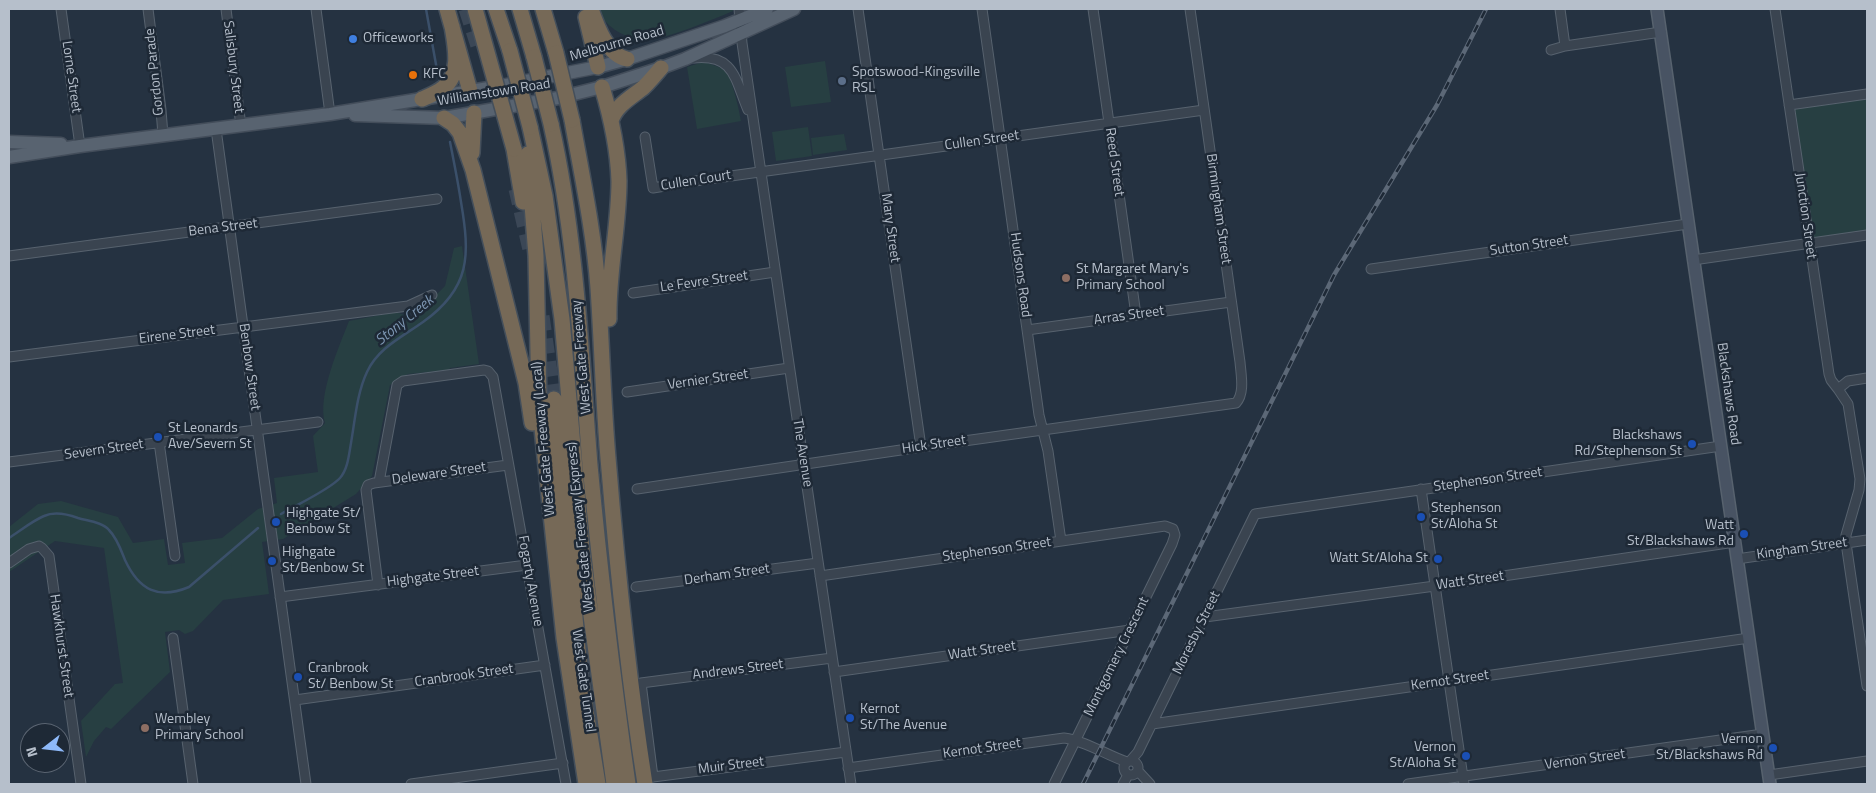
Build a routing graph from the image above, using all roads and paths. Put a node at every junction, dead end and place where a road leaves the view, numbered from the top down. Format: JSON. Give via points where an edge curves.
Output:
{"nodes":[{"id":1,"x":61,"y":9,"type":"edge"},
{"id":2,"x":148,"y":9,"type":"edge"},
{"id":3,"x":226,"y":9,"type":"edge"},
{"id":4,"x":316,"y":9,"type":"edge"},
{"id":5,"x":448,"y":9,"type":"edge"},
{"id":6,"x":475,"y":9,"type":"edge"},
{"id":7,"x":496,"y":9,"type":"edge"},
{"id":8,"x":520,"y":9,"type":"edge"},
{"id":9,"x":543,"y":9,"type":"edge"},
{"id":10,"x":584,"y":9,"type":"edge"},
{"id":11,"x":591,"y":9,"type":"edge"},
{"id":12,"x":767,"y":9,"type":"edge"},
{"id":13,"x":794,"y":9,"type":"edge"},
{"id":14,"x":858,"y":9,"type":"edge"},
{"id":15,"x":982,"y":9,"type":"edge"},
{"id":16,"x":1093,"y":9,"type":"edge"},
{"id":17,"x":1190,"y":9,"type":"edge"},
{"id":18,"x":1560,"y":9,"type":"edge"},
{"id":19,"x":1657,"y":9,"type":"edge"},
{"id":20,"x":1775,"y":9,"type":"edge"},
{"id":21,"x":740,"y":14,"type":"edge"},
{"id":22,"x":452,"y":26,"type":"junction"},
{"id":23,"x":741,"y":32,"type":"junction"},
{"id":24,"x":1660,"y":32,"type":"junction"},
{"id":25,"x":1565,"y":46,"type":"junction"},
{"id":26,"x":1551,"y":50,"type":"dead end"},
{"id":27,"x":627,"y":59,"type":"junction"},
{"id":28,"x":685,"y":59,"type":"junction"},
{"id":29,"x":598,"y":67,"type":"junction"},
{"id":30,"x":661,"y":68,"type":"junction"},
{"id":31,"x":602,"y":87,"type":"junction"},
{"id":32,"x":470,"y":91,"type":"junction"},
{"id":33,"x":1867,"y":94,"type":"edge"},
{"id":34,"x":422,"y":99,"type":"junction"},
{"id":35,"x":1789,"y":105,"type":"junction"},
{"id":36,"x":1204,"y":110,"type":"junction"},
{"id":37,"x":474,"y":113,"type":"junction"},
{"id":38,"x":330,"y":114,"type":"junction"},
{"id":39,"x":444,"y":118,"type":"junction"},
{"id":40,"x":611,"y":121,"type":"junction"},
{"id":41,"x":753,"y":121,"type":"junction"},
{"id":42,"x":1109,"y":124,"type":"junction"},
{"id":43,"x":241,"y":126,"type":"junction"},
{"id":44,"x":528,"y":126,"type":"junction"},
{"id":45,"x":216,"y":129,"type":"junction"},
{"id":46,"x":162,"y":135,"type":"junction"},
{"id":47,"x":645,"y":137,"type":"dead end"},
{"id":48,"x":1000,"y":139,"type":"junction"},
{"id":49,"x":9,"y":142,"type":"edge"},
{"id":50,"x":80,"y":146,"type":"junction"},
{"id":51,"x":880,"y":155,"type":"junction"},
{"id":52,"x":9,"y":157,"type":"edge"},
{"id":53,"x":473,"y":170,"type":"junction"},
{"id":54,"x":760,"y":172,"type":"junction"},
{"id":55,"x":437,"y":199,"type":"dead end"},
{"id":56,"x":1688,"y":224,"type":"junction"},
{"id":57,"x":229,"y":227,"type":"junction"},
{"id":58,"x":1867,"y":235,"type":"edge"},
{"id":59,"x":1809,"y":244,"type":"junction"},
{"id":60,"x":9,"y":256,"type":"edge"},
{"id":61,"x":1693,"y":260,"type":"junction"},
{"id":62,"x":1371,"y":269,"type":"dead end"},
{"id":63,"x":775,"y":272,"type":"junction"},
{"id":64,"x":633,"y":293,"type":"dead end"},
{"id":65,"x":432,"y":295,"type":"dead end"},
{"id":66,"x":1231,"y":302,"type":"junction"},
{"id":67,"x":1136,"y":315,"type":"junction"},
{"id":68,"x":243,"y":327,"type":"junction"},
{"id":69,"x":1027,"y":330,"type":"junction"},
{"id":70,"x":538,"y":342,"type":"junction"},
{"id":71,"x":9,"y":357,"type":"edge"},
{"id":72,"x":789,"y":368,"type":"junction"},
{"id":73,"x":1867,"y":378,"type":"edge"},
{"id":74,"x":1838,"y":389,"type":"junction"},
{"id":75,"x":627,"y":392,"type":"dead end"},
{"id":76,"x":554,"y":399,"type":"tunnel mouth"},
{"id":77,"x":1231,"y":405,"type":"joint"},
{"id":78,"x":318,"y":422,"type":"dead end"},
{"id":79,"x":257,"y":430,"type":"junction"},
{"id":80,"x":1043,"y":431,"type":"junction"},
{"id":81,"x":159,"y":442,"type":"junction"},
{"id":82,"x":1721,"y":446,"type":"junction"},
{"id":83,"x":921,"y":447,"type":"junction"},
{"id":84,"x":9,"y":462,"type":"edge"},
{"id":85,"x":804,"y":464,"type":"junction"},
{"id":86,"x":508,"y":465,"type":"junction"},
{"id":87,"x":375,"y":483,"type":"junction"},
{"id":88,"x":637,"y":489,"type":"dead end"},
{"id":89,"x":1421,"y":489,"type":"junction"},
{"id":90,"x":1255,"y":514,"type":"joint"},
{"id":91,"x":1173,"y":529,"type":"joint"},
{"id":92,"x":614,"y":531,"type":"junction"},
{"id":93,"x":1867,"y":540,"type":"edge"},
{"id":94,"x":1062,"y":541,"type":"junction"},
{"id":95,"x":1735,"y":542,"type":"junction"},
{"id":96,"x":1846,"y":543,"type":"junction"},
{"id":97,"x":175,"y":556,"type":"dead end"},
{"id":98,"x":1737,"y":559,"type":"junction"},
{"id":99,"x":9,"y":562,"type":"edge"},
{"id":100,"x":818,"y":563,"type":"junction"},
{"id":101,"x":527,"y":565,"type":"junction"},
{"id":102,"x":820,"y":576,"type":"junction"},
{"id":103,"x":557,"y":580,"type":"junction"},
{"id":104,"x":378,"y":585,"type":"junction"},
{"id":105,"x":1435,"y":586,"type":"junction"},
{"id":106,"x":636,"y":587,"type":"dead end"},
{"id":107,"x":280,"y":597,"type":"junction"},
{"id":108,"x":1205,"y":617,"type":"junction"},
{"id":109,"x":1130,"y":630,"type":"junction"},
{"id":110,"x":173,"y":638,"type":"dead end"},
{"id":111,"x":1749,"y":638,"type":"junction"},
{"id":112,"x":832,"y":658,"type":"junction"},
{"id":113,"x":545,"y":665,"type":"junction"},
{"id":114,"x":834,"y":672,"type":"junction"},
{"id":115,"x":645,"y":682,"type":"joint"},
{"id":116,"x":1448,"y":682,"type":"junction"},
{"id":117,"x":1867,"y":686,"type":"edge"},
{"id":118,"x":295,"y":700,"type":"junction"},
{"id":119,"x":617,"y":710,"type":"junction"},
{"id":120,"x":1152,"y":724,"type":"junction"},
{"id":121,"x":1763,"y":734,"type":"junction"},
{"id":122,"x":1076,"y":740,"type":"junction"},
{"id":123,"x":846,"y":752,"type":"junction"},
{"id":124,"x":1867,"y":761,"type":"edge"},
{"id":125,"x":563,"y":763,"type":"junction"},
{"id":126,"x":1131,"y":767,"type":"junction"},
{"id":127,"x":848,"y":768,"type":"junction"},
{"id":128,"x":1769,"y":780,"type":"edge"},
{"id":129,"x":1463,"y":781,"type":"edge"},
{"id":130,"x":81,"y":784,"type":"edge"},
{"id":131,"x":193,"y":784,"type":"edge"},
{"id":132,"x":306,"y":784,"type":"edge"},
{"id":133,"x":411,"y":784,"type":"edge"},
{"id":134,"x":566,"y":784,"type":"edge"},
{"id":135,"x":586,"y":784,"type":"edge"},
{"id":136,"x":598,"y":784,"type":"edge"},
{"id":137,"x":614,"y":784,"type":"edge"},
{"id":138,"x":628,"y":784,"type":"edge"},
{"id":139,"x":638,"y":784,"type":"edge"},
{"id":140,"x":645,"y":784,"type":"edge"},
{"id":141,"x":850,"y":784,"type":"edge"},
{"id":142,"x":1054,"y":784,"type":"edge"},
{"id":143,"x":1122,"y":784,"type":"edge"},
{"id":144,"x":1146,"y":784,"type":"edge"},
{"id":145,"x":1150,"y":784,"type":"edge"},
{"id":146,"x":1408,"y":784,"type":"edge"}],
"edges":[{"from":1,"to":50,"type":"street","name":"Lorne Street"},
{"from":2,"to":46,"type":"street","name":"Gordon Parade"},
{"from":3,"to":43,"type":"street","name":"Salisbury Street"},
{"from":4,"to":38,"type":"street"},
{"from":5,"to":22,"type":"highway"},
{"from":6,"to":70,"type":"highway","bridge":true,"via":[[514,149],[526,216]]},
{"from":7,"to":44,"type":"highway","name":"West Gate Freeway (Local)","bridge":true,"via":[[522,92]]},
{"from":8,"to":119,"type":"highway","name":"West Gate Freeway","bridge":true,"via":[[562,172]]},
{"from":9,"to":92,"type":"highway","bridge":true,"via":[[572,120],[598,286]]},
{"from":10,"to":29,"type":"highway"},
{"from":11,"to":27,"type":"highway","via":[[606,42],[616,54]]},
{"from":12,"to":21,"type":"main road","name":"Melbourne Road"},
{"from":13,"to":23,"type":"main road"},
{"from":14,"to":51,"type":"street","name":"Mary Street"},
{"from":15,"to":48,"type":"street","name":"Hudsons Road"},
{"from":16,"to":42,"type":"street","name":"Reed Street"},
{"from":17,"to":36,"type":"street","name":"Birmingham Street"},
{"from":18,"to":25,"type":"street"},
{"from":19,"to":24,"type":"main road","name":"Blackshaws Road"},
{"from":20,"to":35,"type":"street","name":"Junction Street"},
{"from":21,"to":23,"type":"street","name":"The Avenue"},
{"from":21,"to":27,"type":"main road","name":"Melbourne Road"},
{"from":22,"to":32,"type":"highway"},
{"from":22,"to":34,"type":"highway","via":[[456,58],[452,76],[443,88]]},
{"from":23,"to":28,"type":"main road"},
{"from":23,"to":41,"type":"street","name":"The Avenue"},
{"from":24,"to":25,"type":"street"},
{"from":24,"to":56,"type":"main road","name":"Blackshaws Road"},
{"from":25,"to":26,"type":"street"},
{"from":27,"to":29,"type":"main road","name":"Melbourne Road"},
{"from":28,"to":30,"type":"main road"},
{"from":28,"to":41,"type":"street","name":"The Avenue","via":[[707,56],[729,67],[738,81]]},
{"from":29,"to":31,"type":"main road"},
{"from":29,"to":32,"type":"main road","name":"Melbourne Road"},
{"from":30,"to":31,"type":"main road"},
{"from":30,"to":40,"type":"highway","via":[[646,85],[618,107]]},
{"from":31,"to":37,"type":"main road","name":"Williamstown Road"},
{"from":31,"to":40,"type":"highway"},
{"from":32,"to":34,"type":"main road","name":"Williamstown Road"},
{"from":32,"to":37,"type":"main road"},
{"from":33,"to":35,"type":"street"},
{"from":34,"to":38,"type":"main road","name":"Williamstown Road"},
{"from":35,"to":59,"type":"street","name":"Junction Street"},
{"from":36,"to":42,"type":"street","name":"Cullen Street"},
{"from":36,"to":66,"type":"street","name":"Birmingham Street"},
{"from":37,"to":39,"type":"main road","name":"Williamstown Road"},
{"from":37,"to":53,"type":"highway"},
{"from":38,"to":39,"type":"main road","name":"Williamstown Road"},
{"from":38,"to":43,"type":"main road","name":"Williamstown Road"},
{"from":39,"to":53,"type":"highway","via":[[460,132]]},
{"from":40,"to":92,"type":"highway","via":[[619,182],[609,310]]},
{"from":41,"to":54,"type":"street","name":"The Avenue"},
{"from":42,"to":48,"type":"street","name":"Cullen Street"},
{"from":42,"to":67,"type":"street","name":"Reed Street"},
{"from":43,"to":45,"type":"main road","name":"Williamstown Road"},
{"from":44,"to":70,"type":"highway","name":"West Gate Freeway (Local)"},
{"from":44,"to":137,"type":"highway","name":"West Gate Freeway (Express)","via":[[545,196],[561,310],[582,550]]},
{"from":45,"to":46,"type":"main road","name":"Williamstown Road"},
{"from":45,"to":57,"type":"street","name":"Benbow Street"},
{"from":46,"to":50,"type":"main road","name":"Williamstown Road"},
{"from":47,"to":54,"type":"street","name":"Cullen Court","via":[[652,188]]},
{"from":48,"to":51,"type":"street","name":"Cullen Street"},
{"from":48,"to":69,"type":"street","name":"Hudsons Road"},
{"from":49,"to":50,"type":"main road","name":"Williamstown Road"},
{"from":50,"to":52,"type":"main road","name":"Williamstown Road"},
{"from":51,"to":54,"type":"street","name":"Cullen Street"},
{"from":51,"to":83,"type":"street","name":"Mary Street"},
{"from":53,"to":103,"type":"highway","via":[[526,383]]},
{"from":54,"to":63,"type":"street","name":"The Avenue"},
{"from":55,"to":57,"type":"street","name":"Bena Street"},
{"from":56,"to":61,"type":"main road","name":"Blackshaws Road"},
{"from":56,"to":62,"type":"street","name":"Sutton Street"},
{"from":57,"to":60,"type":"street","name":"Bena Street"},
{"from":57,"to":68,"type":"street","name":"Benbow Street"},
{"from":58,"to":59,"type":"street"},
{"from":59,"to":61,"type":"street"},
{"from":59,"to":74,"type":"street","name":"Junction Street","via":[[1826,365]]},
{"from":61,"to":82,"type":"main road","name":"Blackshaws Road"},
{"from":63,"to":64,"type":"street","name":"Le Fevre Street"},
{"from":63,"to":72,"type":"street","name":"The Avenue"},
{"from":65,"to":68,"type":"street","name":"Eirene Street","via":[[408,306]]},
{"from":66,"to":67,"type":"street","name":"Arras Street"},
{"from":66,"to":77,"type":"street","name":"Birmingham Street","via":[[1242,379],[1239,401]]},
{"from":67,"to":69,"type":"street","name":"Arras Street"},
{"from":68,"to":71,"type":"street","name":"Eirene Street"},
{"from":68,"to":79,"type":"street","name":"Benbow Street"},
{"from":69,"to":80,"type":"street","name":"Hudsons Road"},
{"from":70,"to":103,"type":"highway","name":"West Gate Freeway (Local)","via":[[539,400]]},
{"from":72,"to":75,"type":"street","name":"Vernier Street"},
{"from":72,"to":85,"type":"street","name":"The Avenue"},
{"from":73,"to":74,"type":"street","via":[[1848,381]]},
{"from":74,"to":96,"type":"street","name":"Junction Street","via":[[1848,404],[1860,479]]},
{"from":76,"to":136,"type":"highway","name":"West Gate Tunnel","via":[[581,680]]},
{"from":77,"to":80,"type":"street","name":"Hick Street"},
{"from":78,"to":79,"type":"street","name":"Severn Street"},
{"from":79,"to":81,"type":"street","name":"Severn Street"},
{"from":79,"to":107,"type":"street","name":"Benbow Street"},
{"from":80,"to":83,"type":"street","name":"Hick Street"},
{"from":80,"to":94,"type":"street","name":"Hudsons Road"},
{"from":81,"to":84,"type":"street","name":"Severn Street"},
{"from":81,"to":97,"type":"street"},
{"from":82,"to":89,"type":"street","name":"Stephenson Street"},
{"from":82,"to":95,"type":"main road","name":"Blackshaws Road"},
{"from":83,"to":85,"type":"street","name":"Hick Street"},
{"from":85,"to":88,"type":"street","name":"Hick Street"},
{"from":85,"to":100,"type":"street","name":"The Avenue"},
{"from":86,"to":87,"type":"street","name":"Deleware Street"},
{"from":86,"to":87,"type":"street","name":"Fogarty Avenue","via":[[493,377],[484,370],[403,381],[397,385]]},
{"from":86,"to":101,"type":"street","name":"Fogarty Avenue"},
{"from":87,"to":104,"type":"street","via":[[366,490]]},
{"from":89,"to":90,"type":"street","name":"Stephenson Street"},
{"from":89,"to":105,"type":"street"},
{"from":90,"to":108,"type":"street","name":"Moresby Street"},
{"from":91,"to":94,"type":"street","name":"Stephenson Street","via":[[1165,526]]},
{"from":91,"to":109,"type":"street","name":"Montgomery Crescent","via":[[1175,538]]},
{"from":92,"to":140,"type":"highway"},
{"from":93,"to":96,"type":"street","name":"Kingham Street"},
{"from":94,"to":102,"type":"street","name":"Stephenson Street"},
{"from":95,"to":98,"type":"main road","name":"Blackshaws Road"},
{"from":95,"to":105,"type":"street","name":"Watt Street"},
{"from":96,"to":98,"type":"street","name":"Kingham Street"},
{"from":96,"to":117,"type":"street","name":"Junction Street"},
{"from":98,"to":111,"type":"main road","name":"Blackshaws Road"},
{"from":99,"to":130,"type":"street","name":"Hawkhurst Street","via":[[34,547],[42,548],[49,556]]},
{"from":100,"to":102,"type":"street","name":"The Avenue"},
{"from":100,"to":106,"type":"street","name":"Derham Street"},
{"from":101,"to":104,"type":"street","name":"Highgate Street"},
{"from":101,"to":113,"type":"street","name":"Fogarty Avenue"},
{"from":102,"to":112,"type":"street","name":"The Avenue"},
{"from":103,"to":135,"type":"highway","name":"West Gate Freeway (Local)"},
{"from":104,"to":107,"type":"street","name":"Highgate Street"},
{"from":105,"to":108,"type":"street","name":"Watt Street"},
{"from":105,"to":116,"type":"street"},
{"from":107,"to":118,"type":"street","name":"Benbow Street"},
{"from":108,"to":120,"type":"street","name":"Moresby Street"},
{"from":109,"to":114,"type":"street","name":"Watt Street"},
{"from":109,"to":122,"type":"street","name":"Montgomery Crescent"},
{"from":110,"to":131,"type":"street"},
{"from":111,"to":116,"type":"street","name":"Kernot Street"},
{"from":111,"to":121,"type":"main road","name":"Blackshaws Road"},
{"from":112,"to":114,"type":"street","name":"The Avenue"},
{"from":112,"to":115,"type":"street","name":"Andrews Street"},
{"from":113,"to":118,"type":"street","name":"Cranbrook Street"},
{"from":113,"to":125,"type":"street","name":"Fogarty Avenue"},
{"from":114,"to":123,"type":"street","name":"The Avenue"},
{"from":115,"to":123,"type":"street","name":"Muir Street","via":[[641,683],[653,776]]},
{"from":116,"to":120,"type":"street","name":"Kernot Street"},
{"from":116,"to":129,"type":"street"},
{"from":118,"to":132,"type":"street","name":"Benbow Street"},
{"from":119,"to":138,"type":"highway"},
{"from":119,"to":139,"type":"highway"},
{"from":120,"to":126,"type":"street","name":"Moresby Street"},
{"from":121,"to":128,"type":"main road","name":"Blackshaws Road"},
{"from":121,"to":129,"type":"street","name":"Vernon Street"},
{"from":122,"to":126,"type":"street","name":"Kernot Street"},
{"from":122,"to":127,"type":"street","name":"Kernot Street","via":[[1054,738]]},
{"from":122,"to":142,"type":"street","name":"Montgomery Crescent"},
{"from":123,"to":127,"type":"street","name":"The Avenue"},
{"from":124,"to":128,"type":"street"},
{"from":125,"to":133,"type":"street"},
{"from":125,"to":134,"type":"street","name":"Fogarty Avenue"},
{"from":126,"to":143,"type":"street","name":"Moresby Street"},
{"from":126,"to":144,"type":"street"},
{"from":126,"to":145,"type":"street"},
{"from":127,"to":141,"type":"street","name":"The Avenue"},
{"from":129,"to":146,"type":"street","name":"Vernon Street"}]}
